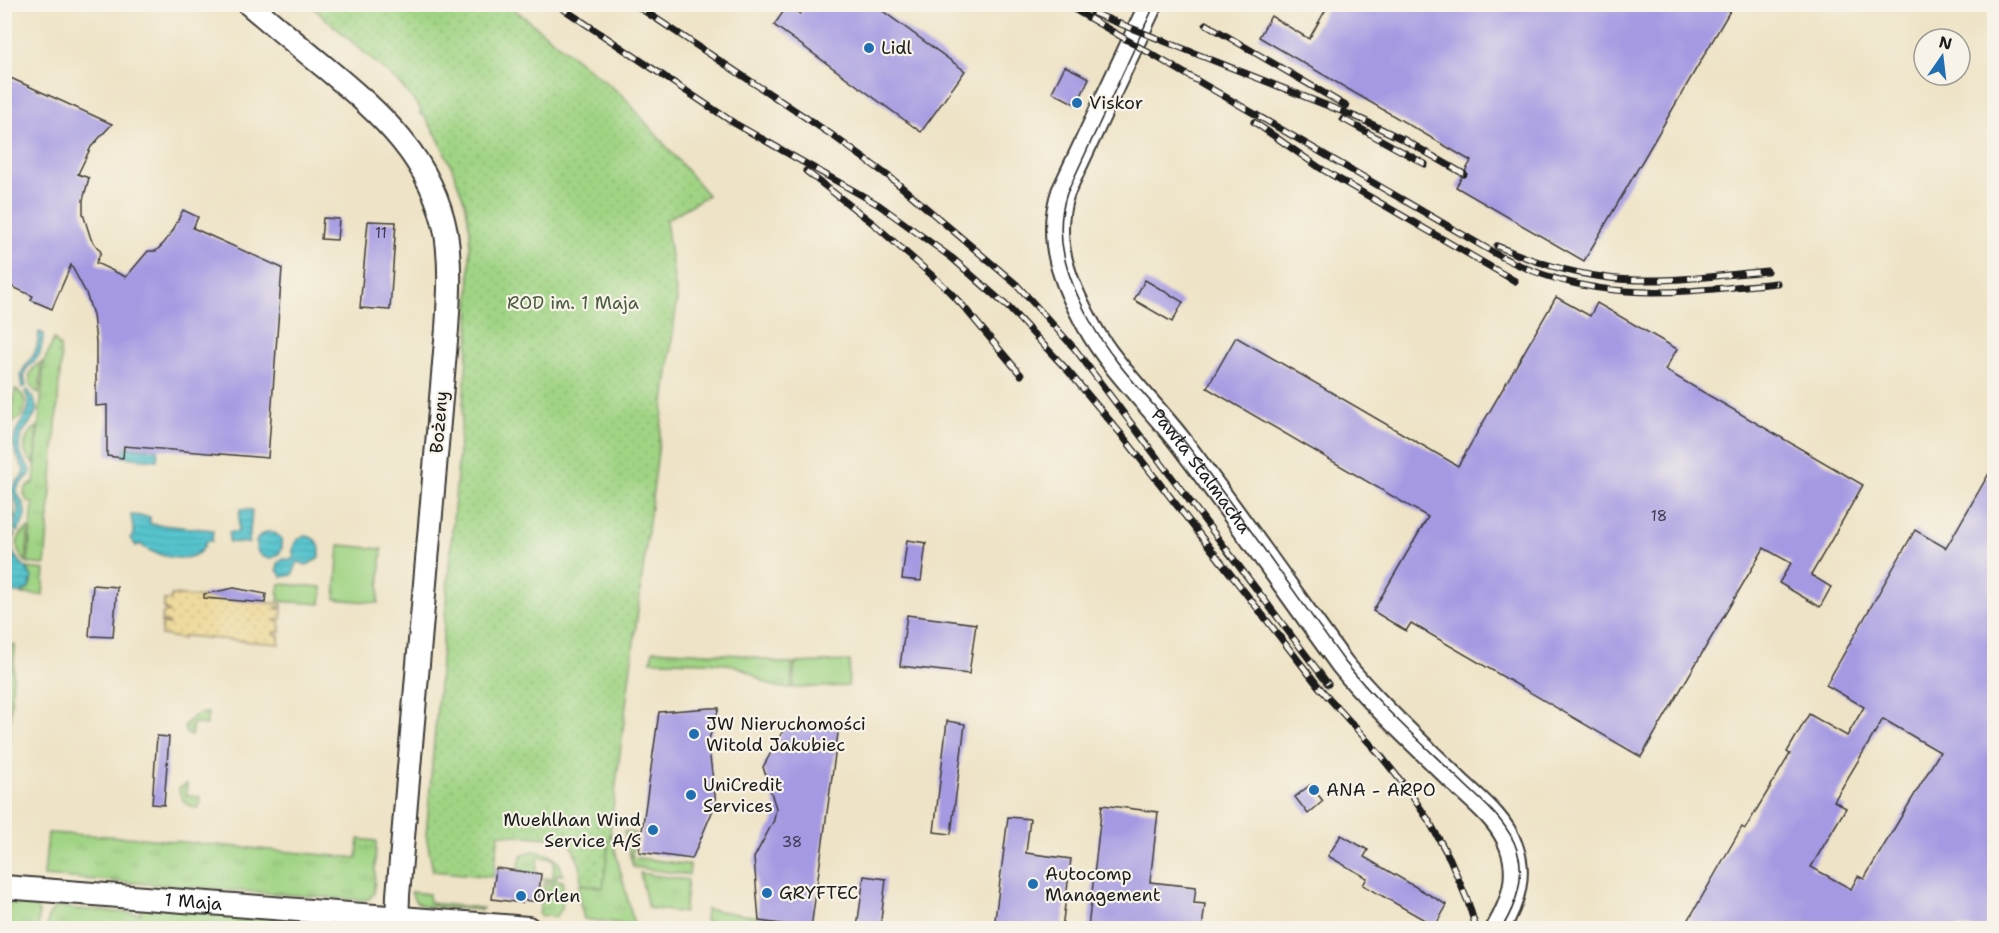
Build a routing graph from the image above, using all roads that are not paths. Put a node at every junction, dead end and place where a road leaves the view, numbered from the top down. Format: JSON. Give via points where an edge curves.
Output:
{"nodes":[{"id":1,"x":249,"y":4,"type":"edge"},
{"id":2,"x":1151,"y":4,"type":"edge"},
{"id":3,"x":4,"y":887,"type":"edge"},
{"id":4,"x":397,"y":923,"type":"edge"},
{"id":5,"x":528,"y":928,"type":"edge"},
{"id":6,"x":1498,"y":928,"type":"edge"}],
"edges":[{"from":1,"to":4,"type":"street","name":"Bożeny","via":[[399,135],[434,192],[446,237],[450,268],[447,329]]},
{"from":2,"to":6,"type":"street","name":"Pawła Stalmacha","via":[[1059,204],[1056,233],[1065,273],[1102,347],[1183,445],[1342,664],[1500,826],[1515,860],[1516,878],[1509,908]]},
{"from":3,"to":4,"type":"street","name":"1 Maja"},
{"from":4,"to":5,"type":"street","name":"1 Maja"}]}
